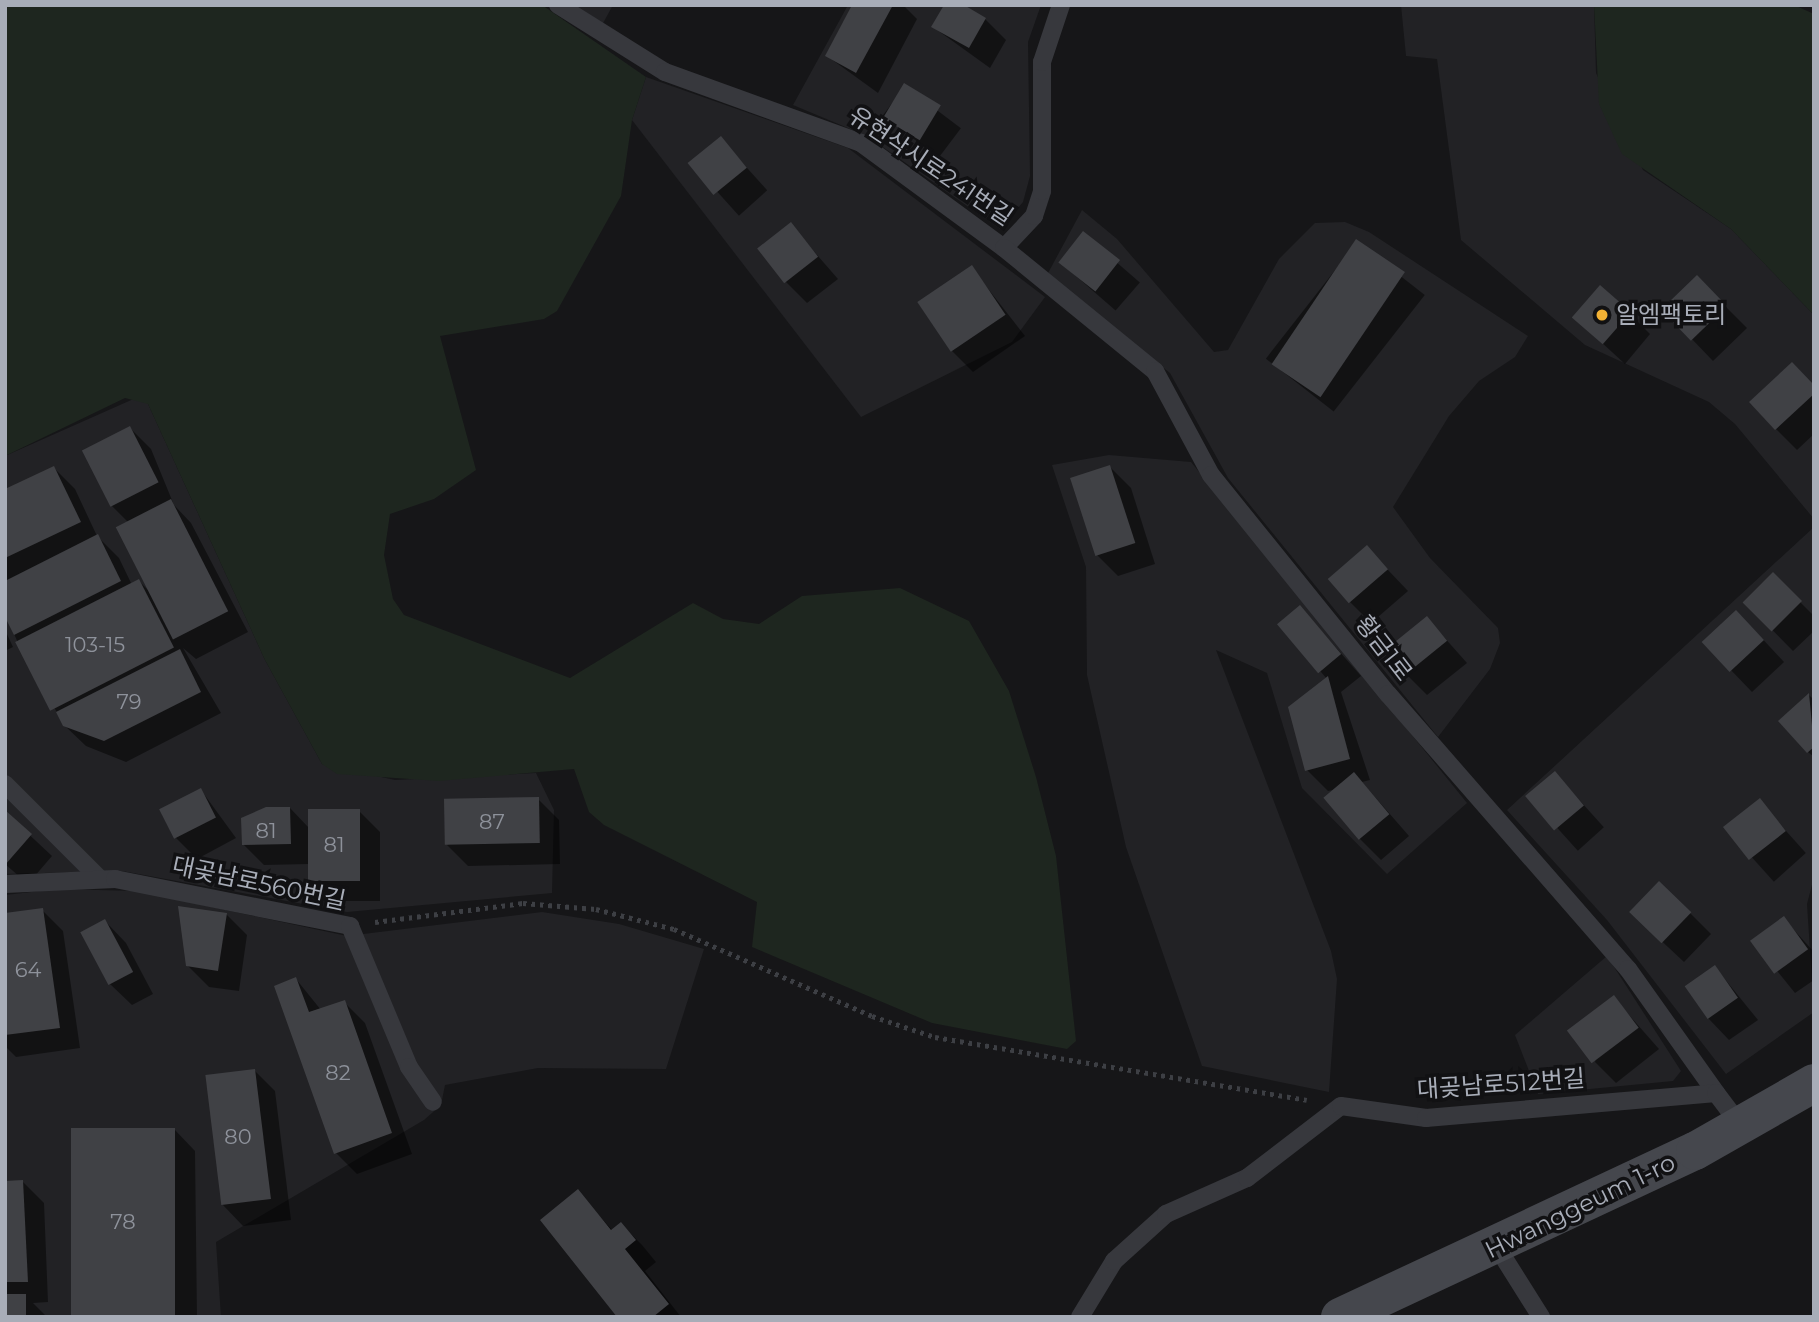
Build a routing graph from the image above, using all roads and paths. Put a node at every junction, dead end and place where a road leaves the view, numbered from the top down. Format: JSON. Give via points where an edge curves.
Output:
{"nodes":[{"id":1,"x":558,"y":5,"type":"edge"},
{"id":2,"x":1061,"y":5,"type":"edge"},
{"id":3,"x":1004,"y":248,"type":"junction"},
{"id":4,"x":5,"y":784,"type":"edge"},
{"id":5,"x":100,"y":879,"type":"junction"},
{"id":6,"x":5,"y":884,"type":"edge"},
{"id":7,"x":350,"y":926,"type":"junction"},
{"id":8,"x":1814,"y":1083,"type":"edge"},
{"id":9,"x":1716,"y":1093,"type":"junction"},
{"id":10,"x":433,"y":1102,"type":"dead end"},
{"id":11,"x":1340,"y":1106,"type":"junction"},
{"id":12,"x":1741,"y":1126,"type":"junction"},
{"id":13,"x":1497,"y":1247,"type":"junction"},
{"id":14,"x":1080,"y":1317,"type":"edge"},
{"id":15,"x":1340,"y":1317,"type":"edge"},
{"id":16,"x":1541,"y":1317,"type":"edge"}],
"edges":[{"from":1,"to":3,"type":"lane","name":"유현삭시로241번길","via":[[665,72],[861,143]]},
{"from":2,"to":3,"type":"lane","name":"유현삭시로241번길","via":[[1042,62],[1042,191],[1034,216]]},
{"from":3,"to":9,"type":"lane","name":"황금1로","via":[[1155,371],[1211,475],[1451,769],[1608,943]]},
{"from":4,"to":5,"type":"lane"},
{"from":5,"to":6,"type":"lane","name":"대곶남로560번길"},
{"from":5,"to":7,"type":"lane","name":"대곶남로560번길","via":[[211,894]]},
{"from":7,"to":10,"type":"lane","name":"대곶남로560번길","via":[[409,1067]]},
{"from":7,"to":11,"type":"path","via":[[510,904],[596,909],[674,929],[872,1016],[934,1037]]},
{"from":8,"to":12,"type":"street","name":"Hwanggeum 1-ro"},
{"from":9,"to":11,"type":"lane","name":"대곶남로512번길","via":[[1426,1118]]},
{"from":9,"to":12,"type":"lane"},
{"from":11,"to":14,"type":"lane","via":[[1247,1178],[1166,1214],[1114,1261]]},
{"from":12,"to":13,"type":"street","name":"Hwanggeum 1-ro"},
{"from":13,"to":15,"type":"street","name":"Hwanggeum 1-ro"},
{"from":13,"to":16,"type":"lane"}]}
